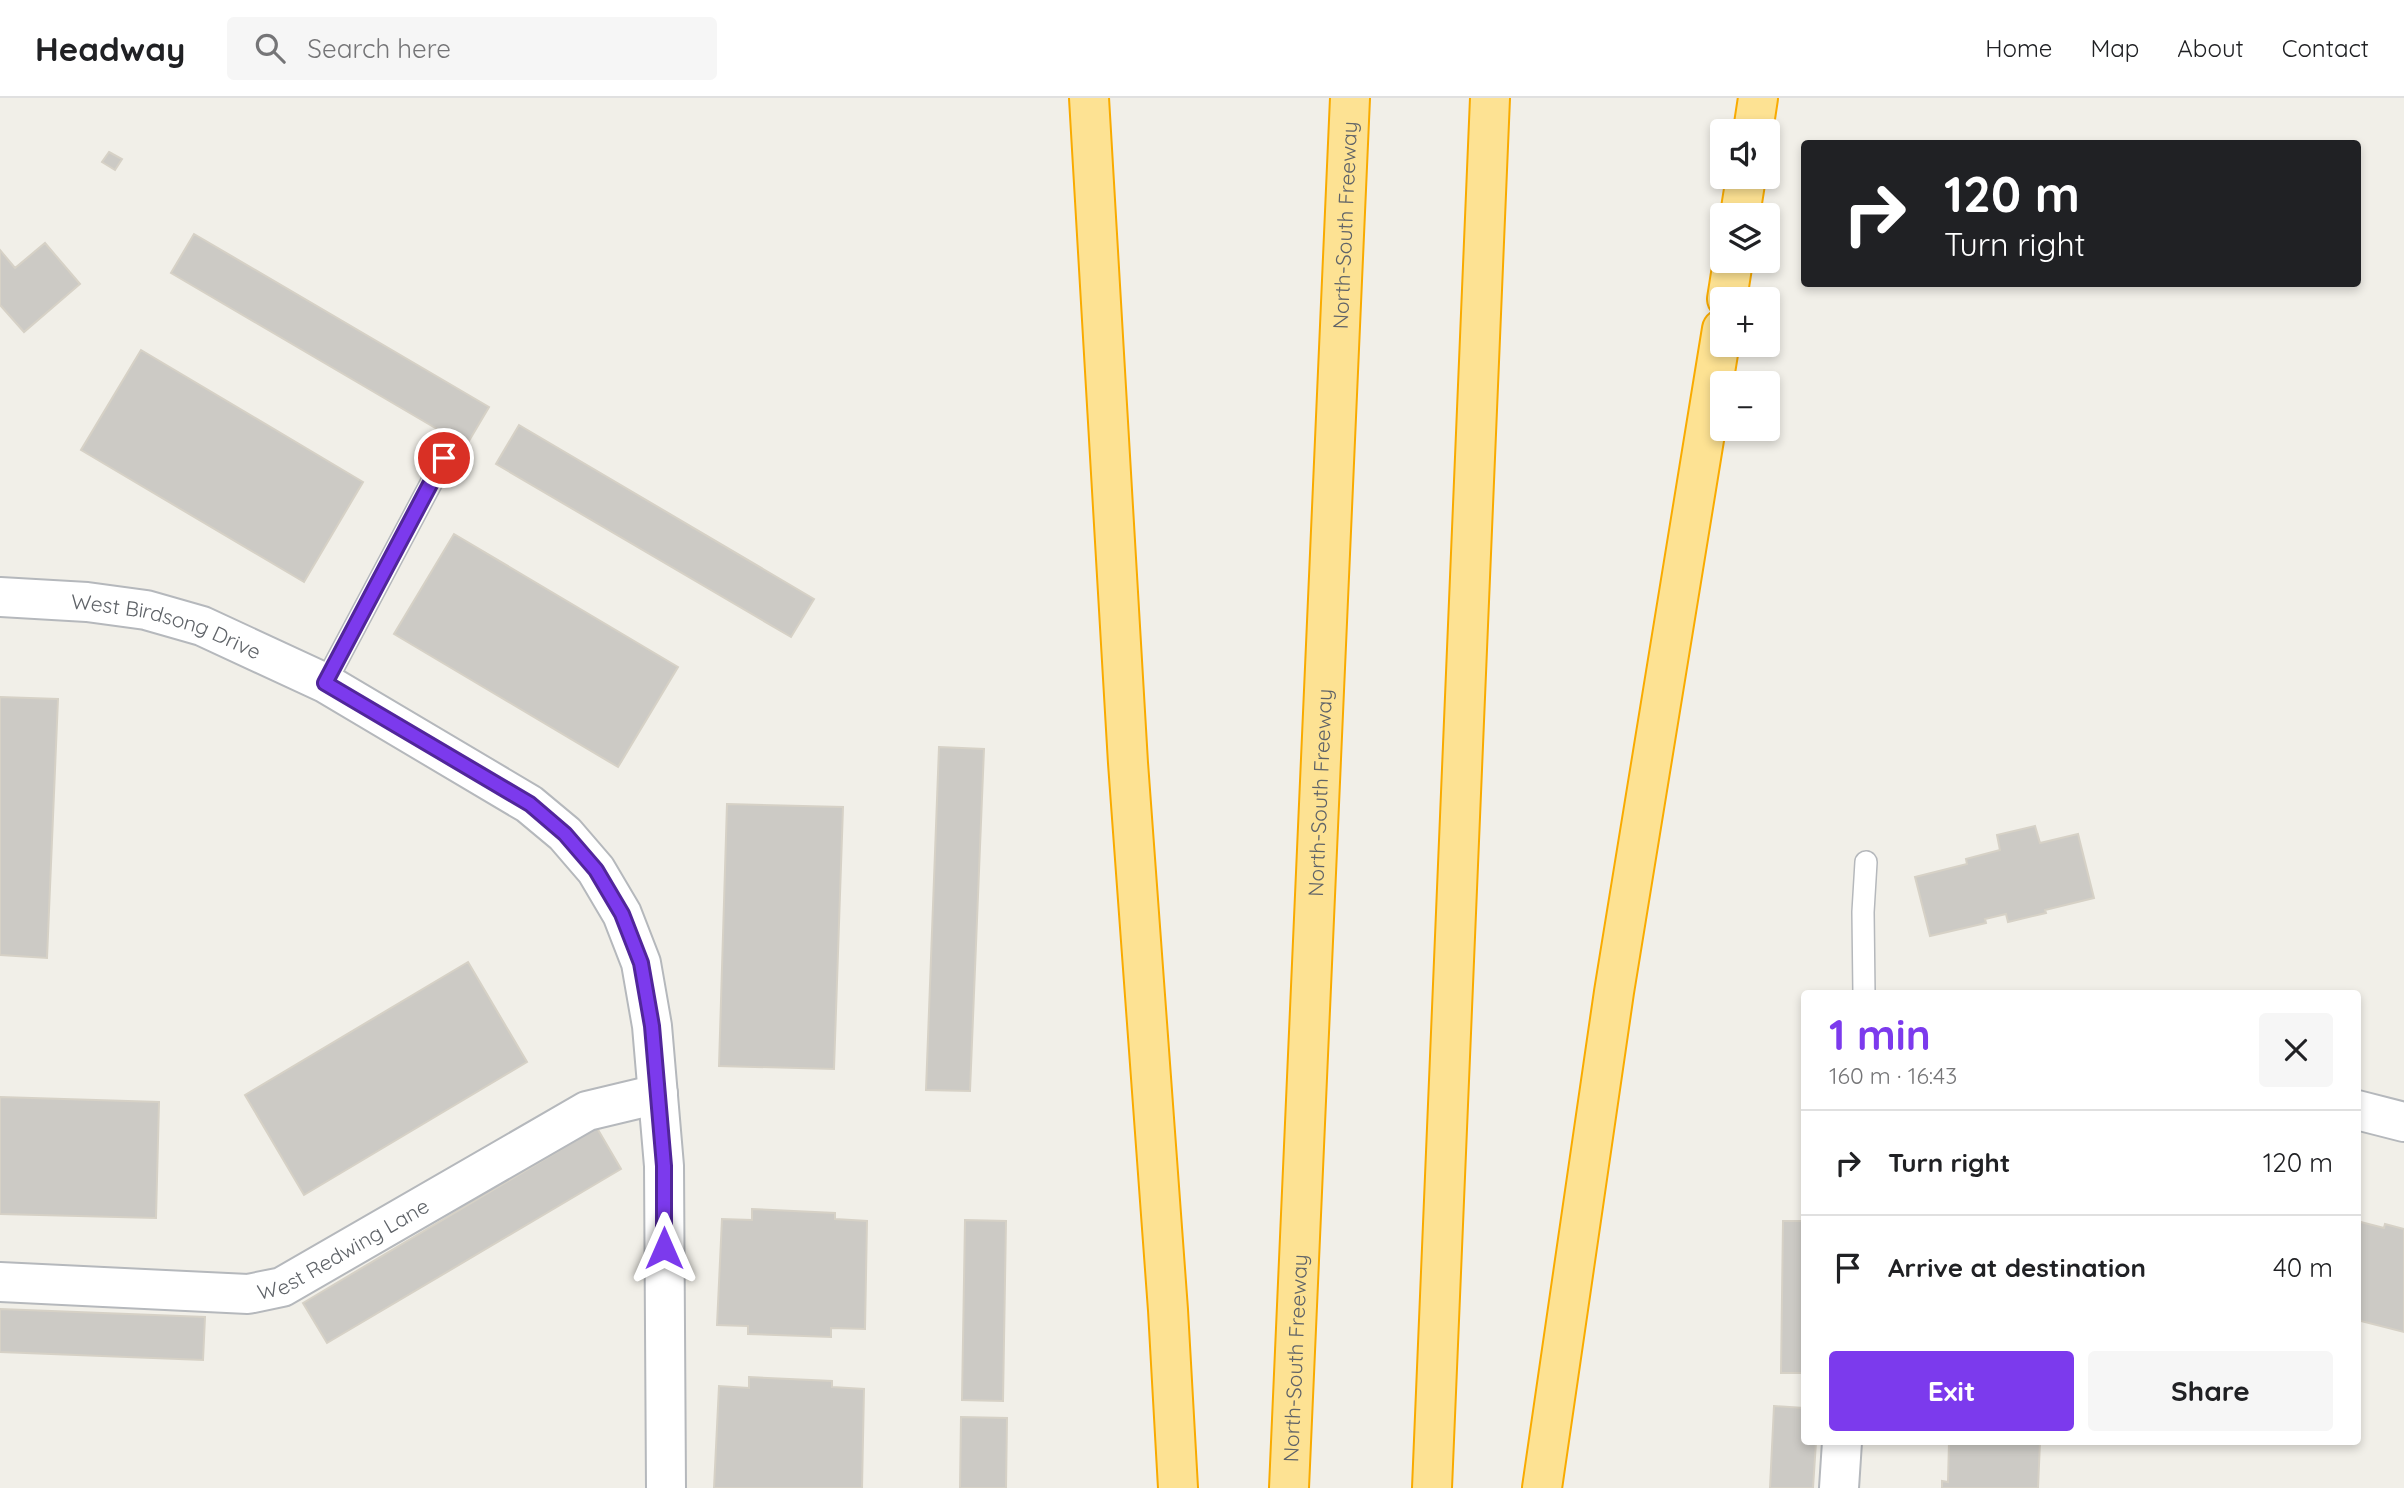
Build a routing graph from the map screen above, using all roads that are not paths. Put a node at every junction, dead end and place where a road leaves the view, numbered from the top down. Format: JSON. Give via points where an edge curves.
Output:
{"nodes":[{"id":1,"x":1089,"y":98,"type":"edge"},
{"id":2,"x":1350,"y":98,"type":"edge"},
{"id":3,"x":1490,"y":98,"type":"edge"},
{"id":4,"x":1758,"y":98,"type":"edge"},
{"id":5,"x":1754,"y":119,"type":"edge"},
{"id":6,"x":1717,"y":357,"type":"edge"},
{"id":7,"x":444,"y":458,"type":"dead end"},
{"id":8,"x":0,"y":597,"type":"edge"},
{"id":9,"x":325,"y":683,"type":"junction"},
{"id":10,"x":1866,"y":862,"type":"dead end"},
{"id":11,"x":1864,"y":990,"type":"edge"},
{"id":12,"x":658,"y":1094,"type":"junction"},
{"id":13,"x":2361,"y":1111,"type":"edge"},
{"id":14,"x":2404,"y":1122,"type":"edge"},
{"id":15,"x":0,"y":1282,"type":"edge"},
{"id":16,"x":1842,"y":1445,"type":"edge"},
{"id":17,"x":666,"y":1488,"type":"edge"},
{"id":18,"x":1178,"y":1488,"type":"edge"},
{"id":19,"x":1289,"y":1488,"type":"edge"},
{"id":20,"x":1432,"y":1488,"type":"edge"},
{"id":21,"x":1542,"y":1488,"type":"edge"},
{"id":22,"x":1839,"y":1488,"type":"edge"}],
"edges":[{"from":1,"to":18,"type":"highway","via":[[1128,763]]},
{"from":2,"to":19,"type":"highway","name":"North-South Freeway"},
{"from":3,"to":20,"type":"highway"},
{"from":4,"to":5,"type":"highway"},
{"from":6,"to":21,"type":"highway","via":[[1614,992]]},
{"from":7,"to":9,"type":"lane"},
{"from":8,"to":9,"type":"street","name":"West Birdsong Drive","via":[[145,610],[202,626]]},
{"from":9,"to":12,"type":"street","name":"West Birdsong Drive","via":[[530,804],[565,834],[596,870],[622,914],[641,963]]},
{"from":10,"to":11,"type":"lane"},
{"from":12,"to":15,"type":"street","name":"West Redwing Lane","via":[[587,1111],[282,1287],[248,1294]]},
{"from":12,"to":17,"type":"street","name":"West Birdsong Drive","via":[[664,1166]]},
{"from":13,"to":14,"type":"street"},
{"from":16,"to":22,"type":"street"}]}
